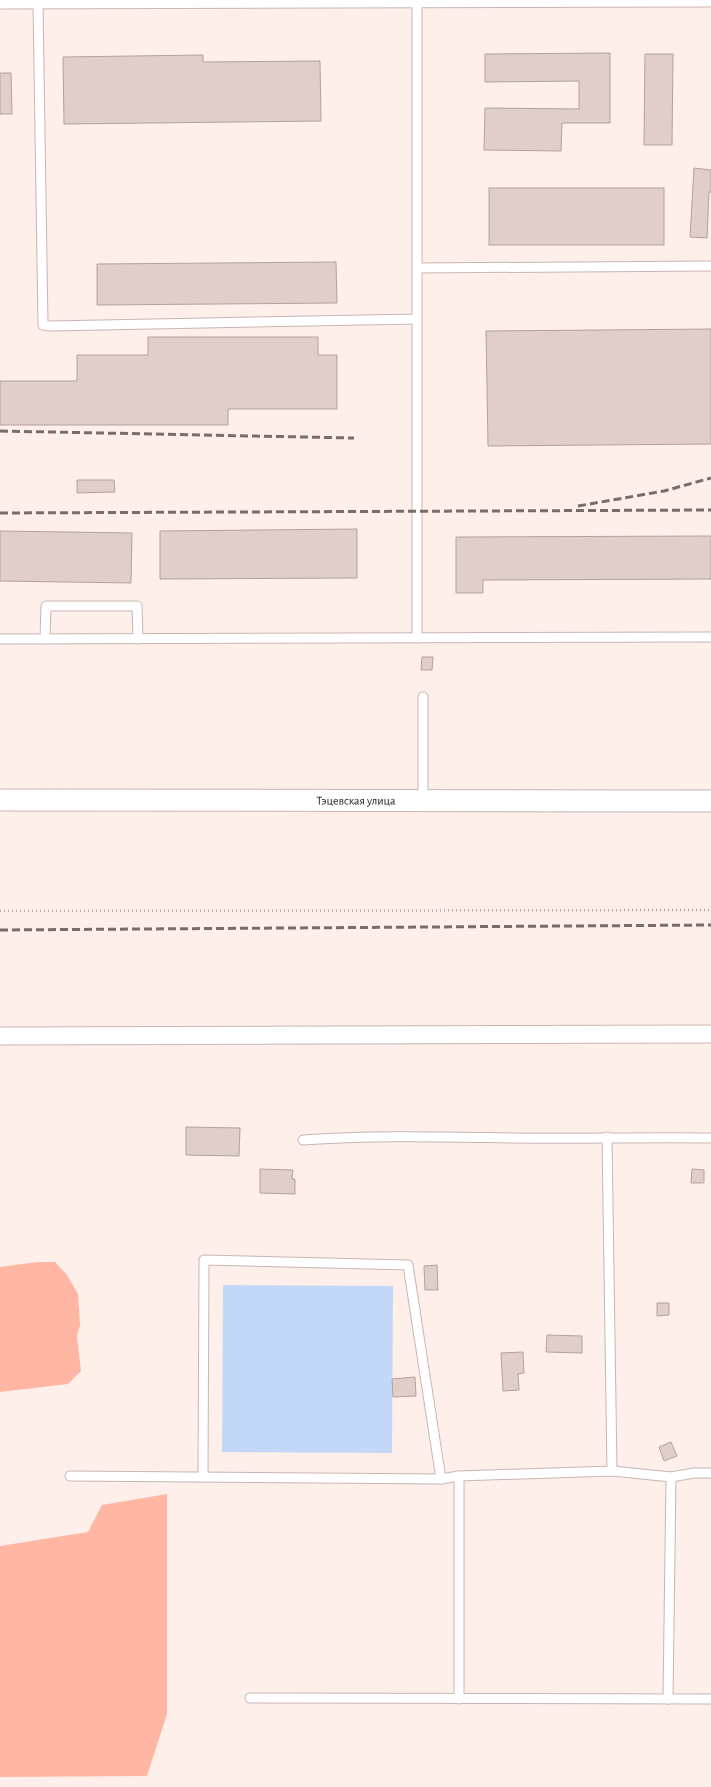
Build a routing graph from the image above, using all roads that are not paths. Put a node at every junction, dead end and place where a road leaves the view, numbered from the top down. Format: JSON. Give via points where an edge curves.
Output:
{"nodes":[{"id":1,"x":417,"y":1,"type":"edge"},
{"id":2,"x":711,"y":2,"type":"edge"},
{"id":3,"x":2,"y":3,"type":"edge"},
{"id":4,"x":38,"y":4,"type":"junction"},
{"id":5,"x":711,"y":266,"type":"edge"},
{"id":6,"x":417,"y":268,"type":"junction"},
{"id":7,"x":417,"y":319,"type":"junction"},
{"id":8,"x":711,"y":637,"type":"edge"},
{"id":9,"x":417,"y":638,"type":"junction"},
{"id":10,"x":0,"y":639,"type":"edge"},
{"id":11,"x":46,"y":639,"type":"junction"},
{"id":12,"x":138,"y":639,"type":"junction"},
{"id":13,"x":423,"y":697,"type":"dead end"},
{"id":14,"x":0,"y":800,"type":"edge"},
{"id":15,"x":711,"y":801,"type":"edge"},
{"id":16,"x":423,"y":802,"type":"junction"},
{"id":17,"x":711,"y":1034,"type":"edge"},
{"id":18,"x":0,"y":1036,"type":"edge"},
{"id":19,"x":607,"y":1137,"type":"junction"},
{"id":20,"x":711,"y":1138,"type":"edge"},
{"id":21,"x":303,"y":1140,"type":"dead end"},
{"id":22,"x":612,"y":1471,"type":"junction"},
{"id":23,"x":711,"y":1473,"type":"edge"},
{"id":24,"x":70,"y":1476,"type":"dead end"},
{"id":25,"x":459,"y":1476,"type":"junction"},
{"id":26,"x":203,"y":1477,"type":"junction"},
{"id":27,"x":671,"y":1477,"type":"junction"},
{"id":28,"x":441,"y":1479,"type":"junction"},
{"id":29,"x":250,"y":1698,"type":"dead end"},
{"id":30,"x":459,"y":1699,"type":"junction"},
{"id":31,"x":668,"y":1699,"type":"junction"},
{"id":32,"x":711,"y":1699,"type":"edge"}],
"edges":[{"from":1,"to":2,"type":"lane"},
{"from":1,"to":4,"type":"lane"},
{"from":1,"to":6,"type":"lane"},
{"from":3,"to":4,"type":"lane"},
{"from":4,"to":7,"type":"lane","via":[[43,325]]},
{"from":5,"to":6,"type":"lane"},
{"from":6,"to":7,"type":"lane"},
{"from":7,"to":9,"type":"lane"},
{"from":8,"to":9,"type":"lane"},
{"from":9,"to":12,"type":"lane"},
{"from":10,"to":11,"type":"lane"},
{"from":11,"to":12,"type":"lane"},
{"from":11,"to":12,"type":"lane","via":[[46,606],[137,606]]},
{"from":13,"to":16,"type":"lane"},
{"from":14,"to":16,"type":"street","name":"Тэцевская улица"},
{"from":15,"to":16,"type":"street","name":"Тэцевская улица"},
{"from":17,"to":18,"type":"street"},
{"from":19,"to":20,"type":"lane"},
{"from":19,"to":21,"type":"lane","via":[[435,1136]]},
{"from":19,"to":22,"type":"lane"},
{"from":22,"to":25,"type":"lane"},
{"from":22,"to":27,"type":"lane"},
{"from":23,"to":27,"type":"lane"},
{"from":24,"to":26,"type":"lane"},
{"from":25,"to":28,"type":"lane"},
{"from":25,"to":30,"type":"lane"},
{"from":26,"to":28,"type":"lane"},
{"from":26,"to":28,"type":"lane","via":[[204,1260],[408,1265]]},
{"from":27,"to":31,"type":"lane"},
{"from":29,"to":30,"type":"lane"},
{"from":30,"to":31,"type":"lane"},
{"from":31,"to":32,"type":"lane"}]}
